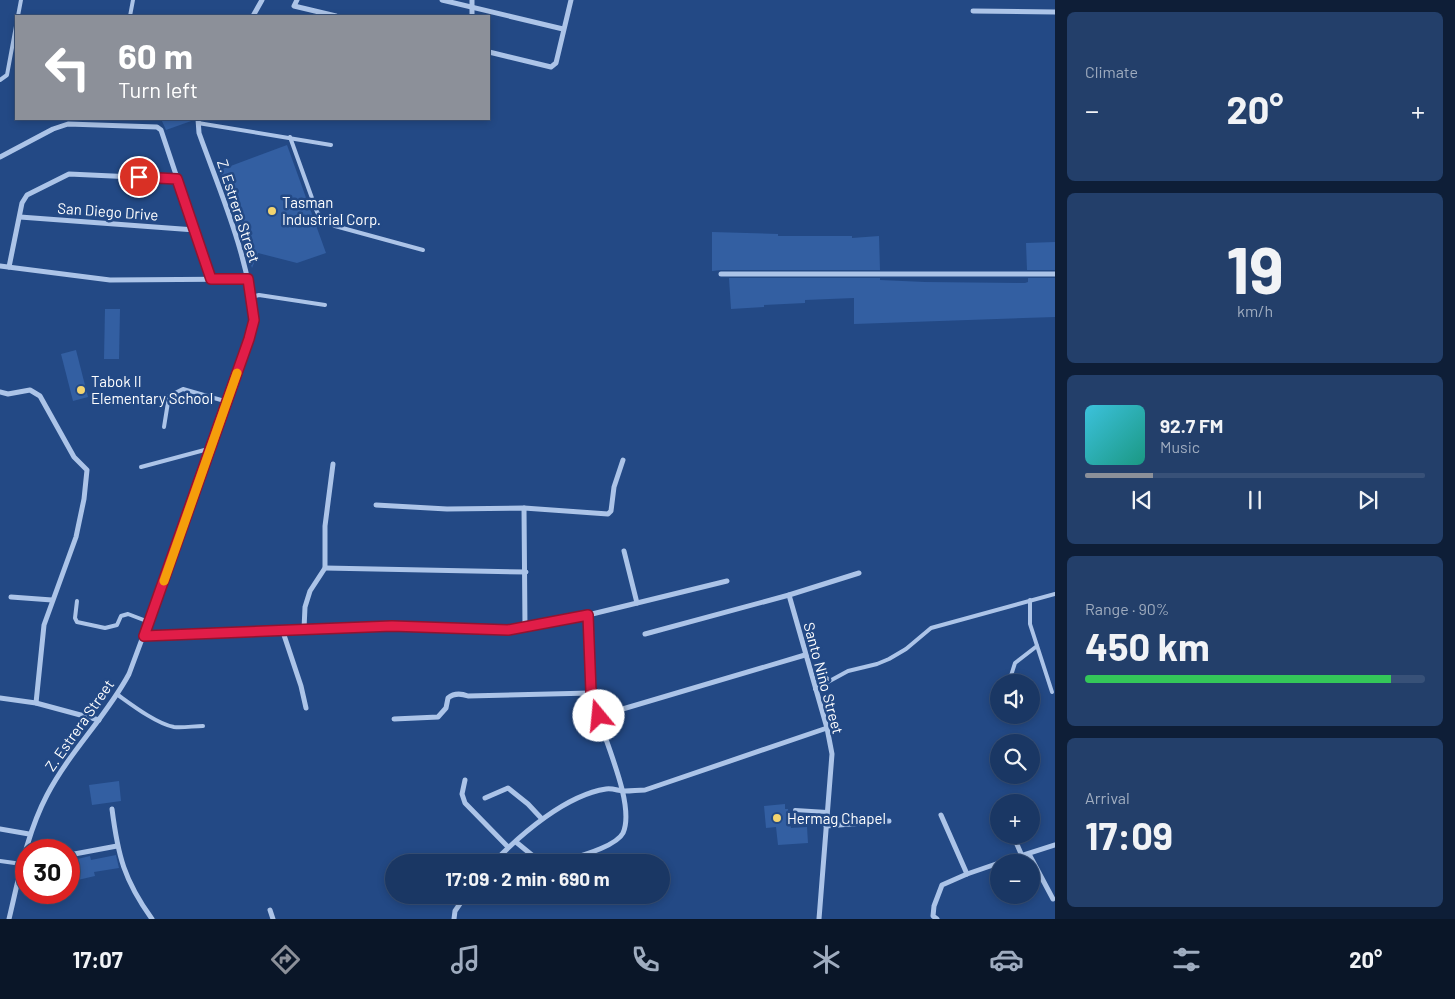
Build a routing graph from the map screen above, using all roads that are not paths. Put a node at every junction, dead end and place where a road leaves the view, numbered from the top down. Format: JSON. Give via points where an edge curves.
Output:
{"nodes":[{"id":1,"x":21,"y":0,"type":"edge"},
{"id":2,"x":133,"y":0,"type":"edge"},
{"id":3,"x":262,"y":0,"type":"edge"},
{"id":4,"x":297,"y":0,"type":"edge"},
{"id":5,"x":442,"y":0,"type":"edge"},
{"id":6,"x":472,"y":0,"type":"edge"},
{"id":7,"x":571,"y":0,"type":"edge"},
{"id":8,"x":472,"y":7,"type":"junction"},
{"id":9,"x":973,"y":11,"type":"dead end"},
{"id":10,"x":1055,"y":12,"type":"edge"},
{"id":11,"x":18,"y":15,"type":"edge"},
{"id":12,"x":130,"y":15,"type":"edge"},
{"id":13,"x":254,"y":15,"type":"edge"},
{"id":14,"x":332,"y":15,"type":"edge"},
{"id":15,"x":472,"y":15,"type":"edge"},
{"id":16,"x":563,"y":29,"type":"junction"},
{"id":17,"x":15,"y":31,"type":"edge"},
{"id":18,"x":490,"y":52,"type":"edge"},
{"id":19,"x":0,"y":80,"type":"edge"},
{"id":20,"x":198,"y":121,"type":"edge"},
{"id":21,"x":290,"y":137,"type":"junction"},
{"id":22,"x":331,"y":145,"type":"dead end"},
{"id":23,"x":0,"y":157,"type":"edge"},
{"id":24,"x":177,"y":179,"type":"junction"},
{"id":25,"x":20,"y":217,"type":"junction"},
{"id":26,"x":195,"y":230,"type":"junction"},
{"id":27,"x":423,"y":250,"type":"dead end"},
{"id":28,"x":0,"y":266,"type":"edge"},
{"id":29,"x":9,"y":267,"type":"junction"},
{"id":30,"x":721,"y":274,"type":"dead end"},
{"id":31,"x":1055,"y":274,"type":"edge"},
{"id":32,"x":211,"y":279,"type":"junction"},
{"id":33,"x":248,"y":279,"type":"junction"},
{"id":34,"x":252,"y":297,"type":"junction"},
{"id":35,"x":325,"y":304,"type":"dead end"},
{"id":36,"x":0,"y":392,"type":"edge"},
{"id":37,"x":228,"y":402,"type":"junction"},
{"id":38,"x":164,"y":427,"type":"dead end"},
{"id":39,"x":212,"y":448,"type":"junction"},
{"id":40,"x":623,"y":460,"type":"dead end"},
{"id":41,"x":333,"y":464,"type":"dead end"},
{"id":42,"x":142,"y":467,"type":"dead end"},
{"id":43,"x":376,"y":505,"type":"dead end"},
{"id":44,"x":524,"y":508,"type":"junction"},
{"id":45,"x":624,"y":551,"type":"dead end"},
{"id":46,"x":325,"y":568,"type":"junction"},
{"id":47,"x":526,"y":572,"type":"junction"},
{"id":48,"x":859,"y":573,"type":"dead end"},
{"id":49,"x":727,"y":581,"type":"dead end"},
{"id":50,"x":1055,"y":594,"type":"edge"},
{"id":51,"x":789,"y":595,"type":"junction"},
{"id":52,"x":11,"y":597,"type":"dead end"},
{"id":53,"x":52,"y":600,"type":"junction"},
{"id":54,"x":1030,"y":600,"type":"junction"},
{"id":55,"x":77,"y":601,"type":"dead end"},
{"id":56,"x":637,"y":603,"type":"junction"},
{"id":57,"x":588,"y":615,"type":"junction"},
{"id":58,"x":149,"y":622,"type":"junction"},
{"id":59,"x":525,"y":626,"type":"junction"},
{"id":60,"x":282,"y":629,"type":"junction"},
{"id":61,"x":304,"y":629,"type":"junction"},
{"id":62,"x":645,"y":634,"type":"dead end"},
{"id":63,"x":144,"y":636,"type":"junction"},
{"id":64,"x":1037,"y":646,"type":"junction"},
{"id":65,"x":805,"y":656,"type":"junction"},
{"id":66,"x":1012,"y":674,"type":"edge"},
{"id":67,"x":815,"y":689,"type":"junction"},
{"id":68,"x":591,"y":692,"type":"junction"},
{"id":69,"x":1052,"y":692,"type":"dead end"},
{"id":70,"x":118,"y":695,"type":"junction"},
{"id":71,"x":0,"y":698,"type":"edge"},
{"id":72,"x":36,"y":703,"type":"junction"},
{"id":73,"x":306,"y":708,"type":"dead end"},
{"id":74,"x":599,"y":716,"type":"junction"},
{"id":75,"x":394,"y":719,"type":"dead end"},
{"id":76,"x":99,"y":720,"type":"junction"},
{"id":77,"x":203,"y":726,"type":"dead end"},
{"id":78,"x":826,"y":728,"type":"junction"},
{"id":79,"x":465,"y":780,"type":"dead end"},
{"id":80,"x":623,"y":791,"type":"junction"},
{"id":81,"x":485,"y":798,"type":"dead end"},
{"id":82,"x":112,"y":809,"type":"dead end"},
{"id":83,"x":795,"y":810,"type":"dead end"},
{"id":84,"x":827,"y":812,"type":"junction"},
{"id":85,"x":941,"y":815,"type":"dead end"},
{"id":86,"x":542,"y":820,"type":"junction"},
{"id":87,"x":890,"y":821,"type":"dead end"},
{"id":88,"x":826,"y":826,"type":"junction"},
{"id":89,"x":0,"y":828,"type":"edge"},
{"id":90,"x":29,"y":834,"type":"junction"},
{"id":91,"x":28,"y":839,"type":"edge"},
{"id":92,"x":516,"y":842,"type":"junction"},
{"id":93,"x":1055,"y":845,"type":"edge"},
{"id":94,"x":117,"y":846,"type":"junction"},
{"id":95,"x":508,"y":847,"type":"junction"},
{"id":96,"x":80,"y":854,"type":"edge"},
{"id":97,"x":501,"y":854,"type":"edge"},
{"id":98,"x":531,"y":854,"type":"edge"},
{"id":99,"x":582,"y":854,"type":"edge"},
{"id":100,"x":1029,"y":854,"type":"edge"},
{"id":101,"x":0,"y":861,"type":"edge"},
{"id":102,"x":15,"y":863,"type":"edge"},
{"id":103,"x":990,"y":866,"type":"edge"},
{"id":104,"x":967,"y":874,"type":"junction"},
{"id":105,"x":1040,"y":875,"type":"edge"},
{"id":106,"x":15,"y":897,"type":"edge"},
{"id":107,"x":1053,"y":899,"type":"dead end"},
{"id":108,"x":460,"y":904,"type":"edge"},
{"id":109,"x":270,"y":910,"type":"dead end"},
{"id":110,"x":9,"y":919,"type":"edge"},
{"id":111,"x":152,"y":919,"type":"edge"},
{"id":112,"x":273,"y":919,"type":"edge"},
{"id":113,"x":454,"y":919,"type":"edge"},
{"id":114,"x":818,"y":919,"type":"edge"},
{"id":115,"x":938,"y":919,"type":"edge"}],
"edges":[{"from":1,"to":11,"type":"lane"},
{"from":2,"to":12,"type":"lane"},
{"from":3,"to":13,"type":"street"},
{"from":4,"to":14,"type":"street","via":[[294,6]]},
{"from":5,"to":8,"type":"street"},
{"from":6,"to":8,"type":"street"},
{"from":7,"to":16,"type":"street"},
{"from":8,"to":15,"type":"street"},
{"from":8,"to":16,"type":"street"},
{"from":9,"to":10,"type":"street"},
{"from":16,"to":18,"type":"street","via":[[556,63],[550,67]]},
{"from":17,"to":19,"type":"lane","via":[[7,75]]},
{"from":20,"to":21,"type":"lane"},
{"from":20,"to":33,"type":"street","name":"Z. Estrera Street","via":[[199,133],[234,229]]},
{"from":21,"to":22,"type":"lane"},
{"from":21,"to":27,"type":"lane","via":[[317,212],[324,221]]},
{"from":23,"to":24,"type":"street","via":[[68,124],[152,126],[161,130]]},
{"from":24,"to":25,"type":"street","via":[[69,174],[27,195]]},
{"from":24,"to":26,"type":"street"},
{"from":25,"to":26,"type":"street","name":"San Diego Drive"},
{"from":25,"to":29,"type":"street"},
{"from":26,"to":32,"type":"street"},
{"from":28,"to":29,"type":"street"},
{"from":29,"to":32,"type":"street","via":[[110,280]]},
{"from":30,"to":31,"type":"street"},
{"from":32,"to":33,"type":"street"},
{"from":33,"to":34,"type":"street","name":"Z. Estrera Street"},
{"from":34,"to":35,"type":"lane","via":[[259,295]]},
{"from":34,"to":37,"type":"street","name":"Z. Estrera Street","via":[[254,320]]},
{"from":36,"to":53,"type":"street","via":[[8,394],[30,390],[40,396],[74,457],[86,470],[76,537]]},
{"from":37,"to":38,"type":"lane","via":[[183,389],[175,392],[169,396]]},
{"from":37,"to":39,"type":"street","name":"Z. Estrera Street"},
{"from":39,"to":42,"type":"lane"},
{"from":39,"to":58,"type":"street","name":"Z. Estrera Street"},
{"from":40,"to":44,"type":"street","via":[[608,514]]},
{"from":41,"to":46,"type":"street","via":[[325,526]]},
{"from":43,"to":44,"type":"street","via":[[447,509]]},
{"from":44,"to":47,"type":"street"},
{"from":45,"to":56,"type":"street"},
{"from":46,"to":47,"type":"street"},
{"from":46,"to":61,"type":"street","via":[[310,591],[305,606]]},
{"from":47,"to":59,"type":"street"},
{"from":48,"to":51,"type":"street"},
{"from":49,"to":56,"type":"street"},
{"from":50,"to":54,"type":"lane"},
{"from":51,"to":62,"type":"street"},
{"from":51,"to":65,"type":"street","name":"Santo Niño Street"},
{"from":52,"to":53,"type":"street"},
{"from":53,"to":72,"type":"street","via":[[44,624]]},
{"from":54,"to":64,"type":"lane","via":[[1029,619]]},
{"from":54,"to":67,"type":"lane","via":[[931,628],[889,659],[848,671]]},
{"from":55,"to":58,"type":"lane","via":[[77,622],[110,628],[117,625],[121,616],[128,614]]},
{"from":56,"to":57,"type":"street"},
{"from":57,"to":59,"type":"street"},
{"from":57,"to":68,"type":"street"},
{"from":58,"to":63,"type":"street","name":"Z. Estrera Street"},
{"from":59,"to":61,"type":"street","via":[[508,630],[392,626]]},
{"from":60,"to":61,"type":"street"},
{"from":60,"to":63,"type":"street"},
{"from":60,"to":73,"type":"street"},
{"from":63,"to":70,"type":"street","name":"Z. Estrera Street"},
{"from":64,"to":66,"type":"lane","via":[[1015,663]]},
{"from":64,"to":69,"type":"lane"},
{"from":65,"to":67,"type":"street","name":"Santo Niño Street"},
{"from":65,"to":74,"type":"street"},
{"from":67,"to":78,"type":"street","name":"Santo Niño Street"},
{"from":68,"to":74,"type":"street"},
{"from":68,"to":75,"type":"street","via":[[468,696],[461,693],[448,698],[446,708],[438,717]]},
{"from":70,"to":76,"type":"street","name":"Z. Estrera Street"},
{"from":70,"to":77,"type":"lane","via":[[174,727]]},
{"from":71,"to":72,"type":"street"},
{"from":72,"to":76,"type":"street"},
{"from":74,"to":80,"type":"street"},
{"from":76,"to":90,"type":"street","name":"Z. Estrera Street","via":[[52,787]]},
{"from":78,"to":80,"type":"street","via":[[645,790]]},
{"from":78,"to":84,"type":"street","name":"Santo Niño Street","via":[[832,754]]},
{"from":79,"to":95,"type":"street","via":[[462,794],[465,803]]},
{"from":80,"to":86,"type":"street","via":[[609,788],[594,791]]},
{"from":80,"to":99,"type":"street","via":[[623,832],[612,843]]},
{"from":81,"to":86,"type":"street","via":[[508,788]]},
{"from":82,"to":94,"type":"street"},
{"from":83,"to":84,"type":"lane"},
{"from":84,"to":88,"type":"street","name":"Santo Niño Street"},
{"from":85,"to":104,"type":"street"},
{"from":86,"to":92,"type":"street"},
{"from":87,"to":88,"type":"street"},
{"from":88,"to":114,"type":"street","name":"Santo Niño Street"},
{"from":89,"to":90,"type":"street"},
{"from":90,"to":91,"type":"street","name":"Z. Estrera Street"},
{"from":92,"to":95,"type":"street"},
{"from":92,"to":98,"type":"street"},
{"from":93,"to":100,"type":"street"},
{"from":94,"to":96,"type":"street"},
{"from":94,"to":111,"type":"street","via":[[129,882]]},
{"from":95,"to":97,"type":"street"},
{"from":101,"to":102,"type":"lane"},
{"from":103,"to":104,"type":"street"},
{"from":104,"to":115,"type":"street","via":[[939,888],[933,911],[933,916]]},
{"from":105,"to":107,"type":"street"},
{"from":106,"to":110,"type":"street","name":"Z. Estrera Street"},
{"from":108,"to":113,"type":"street"},
{"from":109,"to":112,"type":"street"}]}
